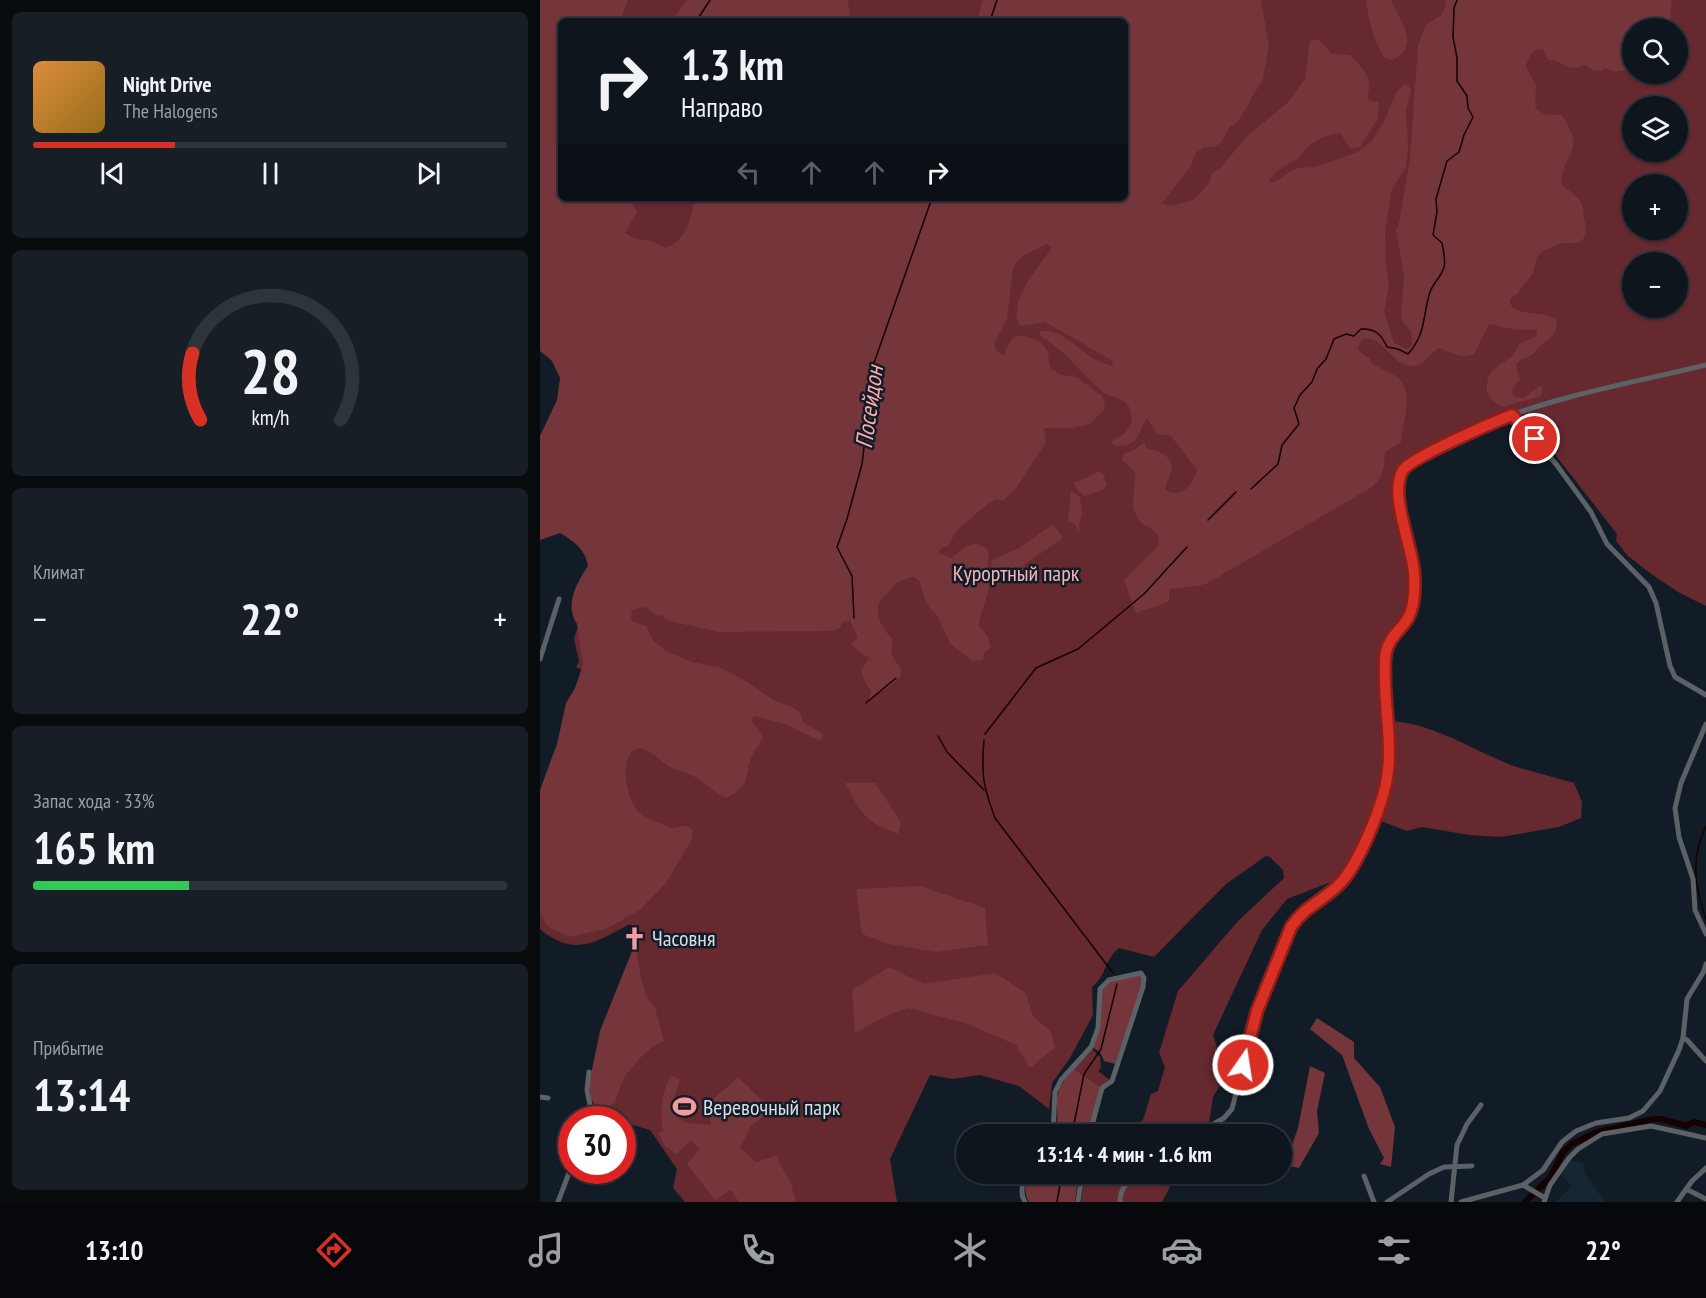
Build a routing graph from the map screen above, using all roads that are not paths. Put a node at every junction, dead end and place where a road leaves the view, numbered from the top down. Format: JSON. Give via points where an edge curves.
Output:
{"nodes":[{"id":1,"x":1706,"y":365,"type":"edge"},
{"id":2,"x":1512,"y":415,"type":"junction"},
{"id":3,"x":559,"y":599,"type":"dead end"},
{"id":4,"x":540,"y":659,"type":"edge"},
{"id":5,"x":1706,"y":695,"type":"edge"},
{"id":6,"x":1706,"y":724,"type":"edge"},
{"id":7,"x":1706,"y":934,"type":"edge"},
{"id":8,"x":1705,"y":968,"type":"edge"},
{"id":9,"x":1683,"y":1038,"type":"junction"},
{"id":10,"x":1706,"y":1061,"type":"edge"},
{"id":11,"x":589,"y":1072,"type":"dead end"},
{"id":12,"x":540,"y":1098,"type":"edge"},
{"id":13,"x":548,"y":1098,"type":"dead end"},
{"id":14,"x":1480,"y":1105,"type":"dead end"},
{"id":15,"x":590,"y":1106,"type":"edge"},
{"id":16,"x":1053,"y":1124,"type":"edge"},
{"id":17,"x":1092,"y":1124,"type":"edge"},
{"id":18,"x":1214,"y":1124,"type":"edge"},
{"id":19,"x":1706,"y":1138,"type":"edge"},
{"id":20,"x":1454,"y":1165,"type":"junction"},
{"id":21,"x":1472,"y":1166,"type":"dead end"},
{"id":22,"x":1706,"y":1168,"type":"edge"},
{"id":23,"x":1364,"y":1176,"type":"dead end"},
{"id":24,"x":565,"y":1184,"type":"edge"},
{"id":25,"x":1022,"y":1184,"type":"edge"},
{"id":26,"x":1082,"y":1184,"type":"edge"},
{"id":27,"x":1126,"y":1184,"type":"edge"},
{"id":28,"x":1523,"y":1185,"type":"junction"},
{"id":29,"x":1686,"y":1189,"type":"junction"},
{"id":30,"x":1706,"y":1199,"type":"edge"},
{"id":31,"x":1544,"y":1200,"type":"edge"},
{"id":32,"x":558,"y":1202,"type":"edge"},
{"id":33,"x":1025,"y":1202,"type":"edge"},
{"id":34,"x":1078,"y":1202,"type":"edge"},
{"id":35,"x":1120,"y":1202,"type":"edge"},
{"id":36,"x":1374,"y":1202,"type":"edge"},
{"id":37,"x":1387,"y":1202,"type":"edge"},
{"id":38,"x":1451,"y":1202,"type":"edge"},
{"id":39,"x":1461,"y":1202,"type":"edge"},
{"id":40,"x":1677,"y":1202,"type":"edge"}],
"edges":[{"from":1,"to":2,"type":"street"},
{"from":2,"to":5,"type":"street","via":[[1556,464],[1591,512],[1607,544],[1649,587],[1675,677]]},
{"from":2,"to":18,"type":"street","via":[[1419,459],[1401,474],[1404,529],[1413,561],[1413,601],[1407,620],[1393,636],[1386,653],[1390,757],[1381,803],[1344,879],[1298,915],[1291,927],[1257,1011],[1232,1109]]},
{"from":3,"to":4,"type":"street"},
{"from":6,"to":7,"type":"street","via":[[1675,807],[1679,837],[1693,879],[1695,910]]},
{"from":8,"to":9,"type":"street","via":[[1687,999]]},
{"from":9,"to":10,"type":"street"},
{"from":9,"to":28,"type":"street","via":[[1660,1091],[1643,1111],[1576,1131],[1562,1142],[1543,1170]]},
{"from":11,"to":15,"type":"street"},
{"from":12,"to":13,"type":"street"},
{"from":14,"to":20,"type":"street","via":[[1459,1138]]},
{"from":16,"to":17,"type":"street","via":[[1055,1092],[1091,1047],[1098,1028],[1100,989],[1109,980],[1141,973],[1143,987],[1112,1081],[1102,1088]]},
{"from":19,"to":31,"type":"street","via":[[1651,1126],[1602,1134],[1569,1158]]},
{"from":20,"to":21,"type":"street"},
{"from":20,"to":37,"type":"street","via":[[1429,1174]]},
{"from":20,"to":38,"type":"street"},
{"from":22,"to":29,"type":"street"},
{"from":23,"to":36,"type":"street"},
{"from":24,"to":32,"type":"street"},
{"from":25,"to":33,"type":"street"},
{"from":26,"to":34,"type":"street"},
{"from":27,"to":35,"type":"street"},
{"from":28,"to":31,"type":"street"},
{"from":28,"to":39,"type":"street"},
{"from":29,"to":30,"type":"street"},
{"from":29,"to":40,"type":"street"}]}
